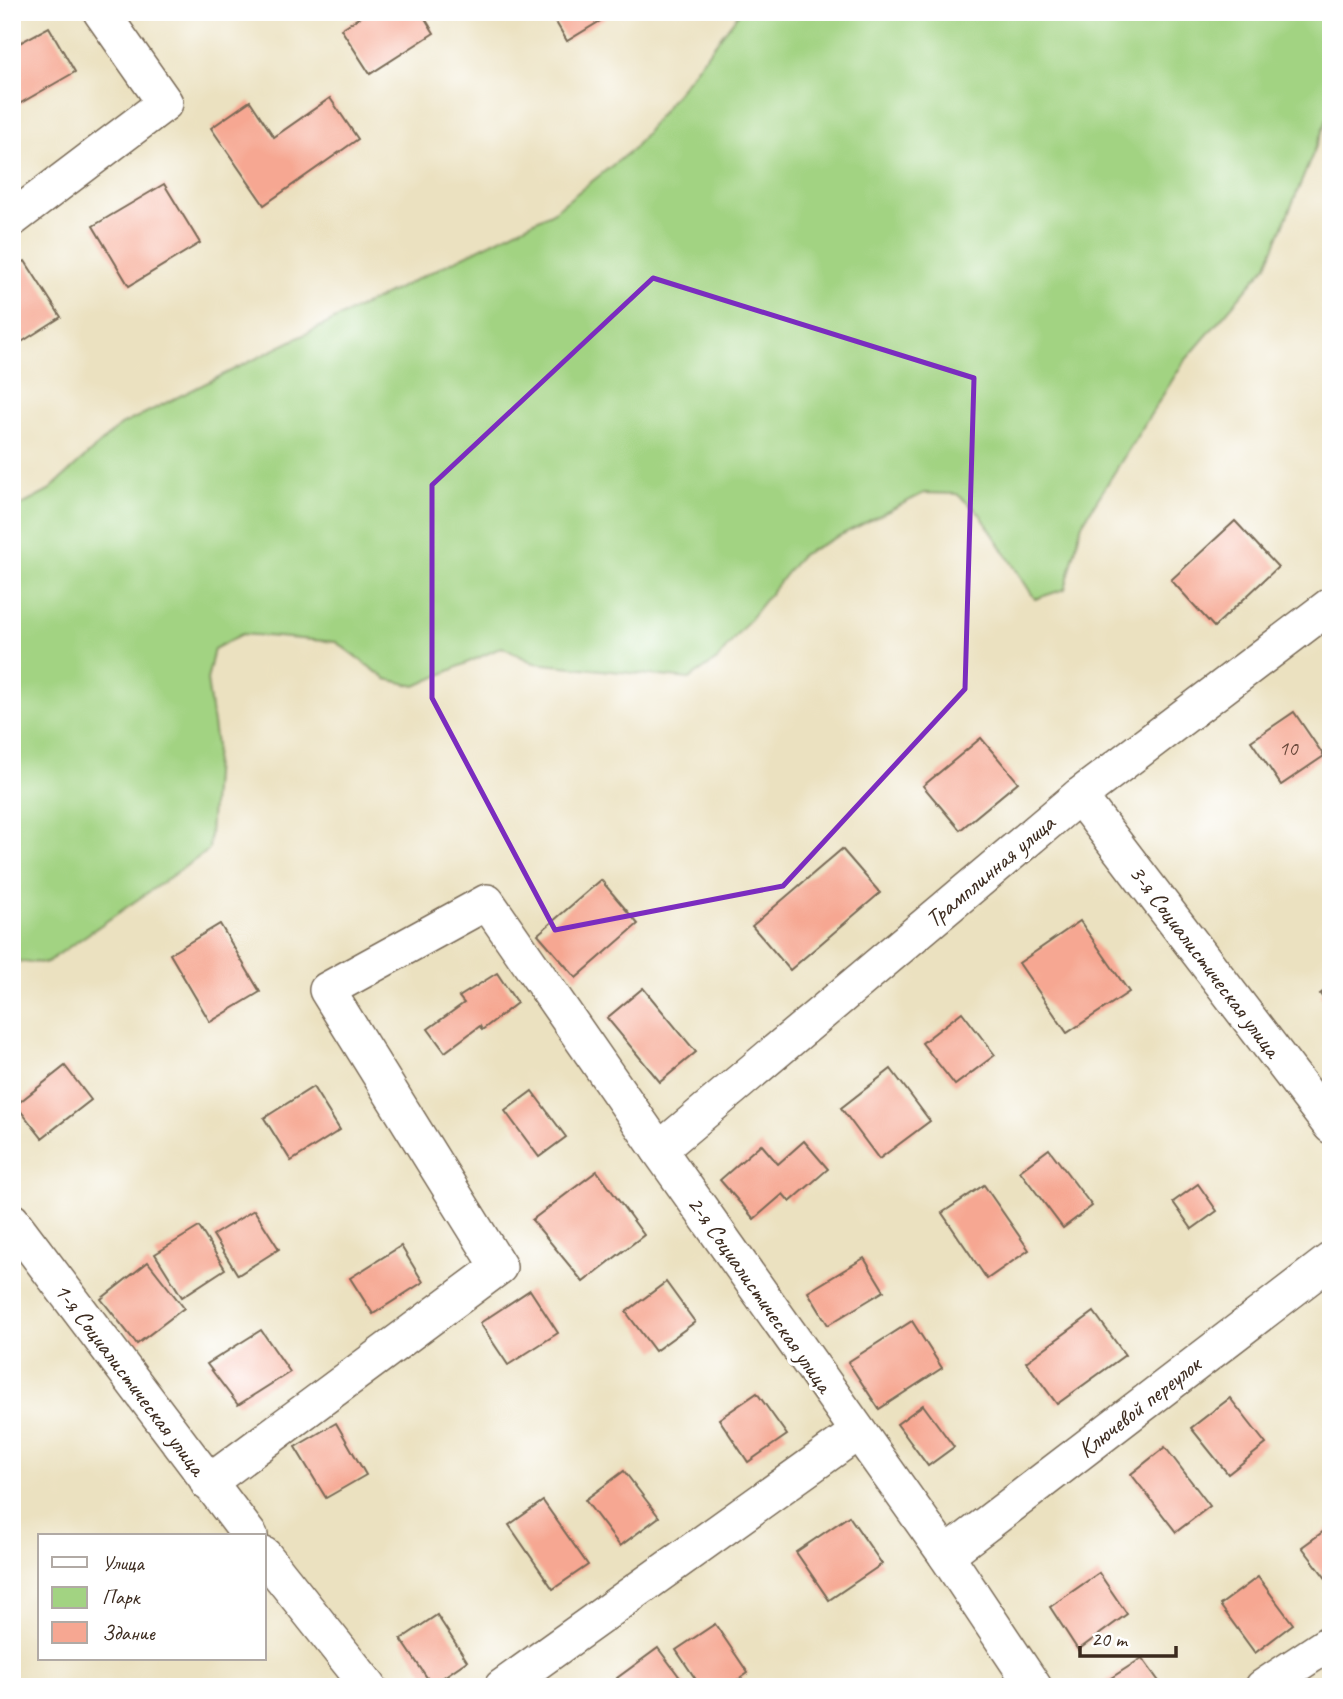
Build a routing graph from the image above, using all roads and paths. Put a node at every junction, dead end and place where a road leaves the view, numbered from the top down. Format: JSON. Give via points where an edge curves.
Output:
{"nodes":[{"id":1,"x":101,"y":12,"type":"edge"},
{"id":2,"x":12,"y":219,"type":"edge"},
{"id":3,"x":1331,"y":605,"type":"edge"},
{"id":4,"x":1079,"y":796,"type":"junction"},
{"id":5,"x":1331,"y":1126,"type":"edge"},
{"id":6,"x":659,"y":1150,"type":"junction"},
{"id":7,"x":12,"y":1221,"type":"edge"},
{"id":8,"x":1331,"y":1260,"type":"edge"},
{"id":9,"x":858,"y":1432,"type":"junction"},
{"id":10,"x":208,"y":1483,"type":"junction"},
{"id":11,"x":248,"y":1534,"type":"edge"},
{"id":12,"x":946,"y":1555,"type":"junction"},
{"id":13,"x":266,"y":1558,"type":"edge"},
{"id":14,"x":1331,"y":1642,"type":"edge"},
{"id":15,"x":369,"y":1687,"type":"edge"},
{"id":16,"x":502,"y":1687,"type":"edge"},
{"id":17,"x":1034,"y":1687,"type":"edge"},
{"id":18,"x":1263,"y":1687,"type":"edge"}],
"edges":[{"from":1,"to":2,"type":"street","via":[[165,103]]},
{"from":3,"to":4,"type":"street","name":"Трамплинная улица"},
{"from":4,"to":5,"type":"street","name":"3-я Социалистическая улица"},
{"from":4,"to":6,"type":"street","name":"Трамплинная улица"},
{"from":6,"to":9,"type":"street","name":"2-я Социалистическая улица"},
{"from":6,"to":10,"type":"street","name":"2-я Социалистическая улица","via":[[487,902],[327,990],[499,1268]]},
{"from":7,"to":10,"type":"street","name":"1-я Социалистическая улица"},
{"from":8,"to":12,"type":"street","name":"Ключевой переулок"},
{"from":9,"to":12,"type":"street","name":"2-я Социалистическая улица"},
{"from":9,"to":16,"type":"street"},
{"from":10,"to":11,"type":"street","name":"1-я Социалистическая улица"},
{"from":12,"to":17,"type":"street","name":"2-я Социалистическая улица"},
{"from":13,"to":15,"type":"street"},
{"from":14,"to":18,"type":"street"}]}
